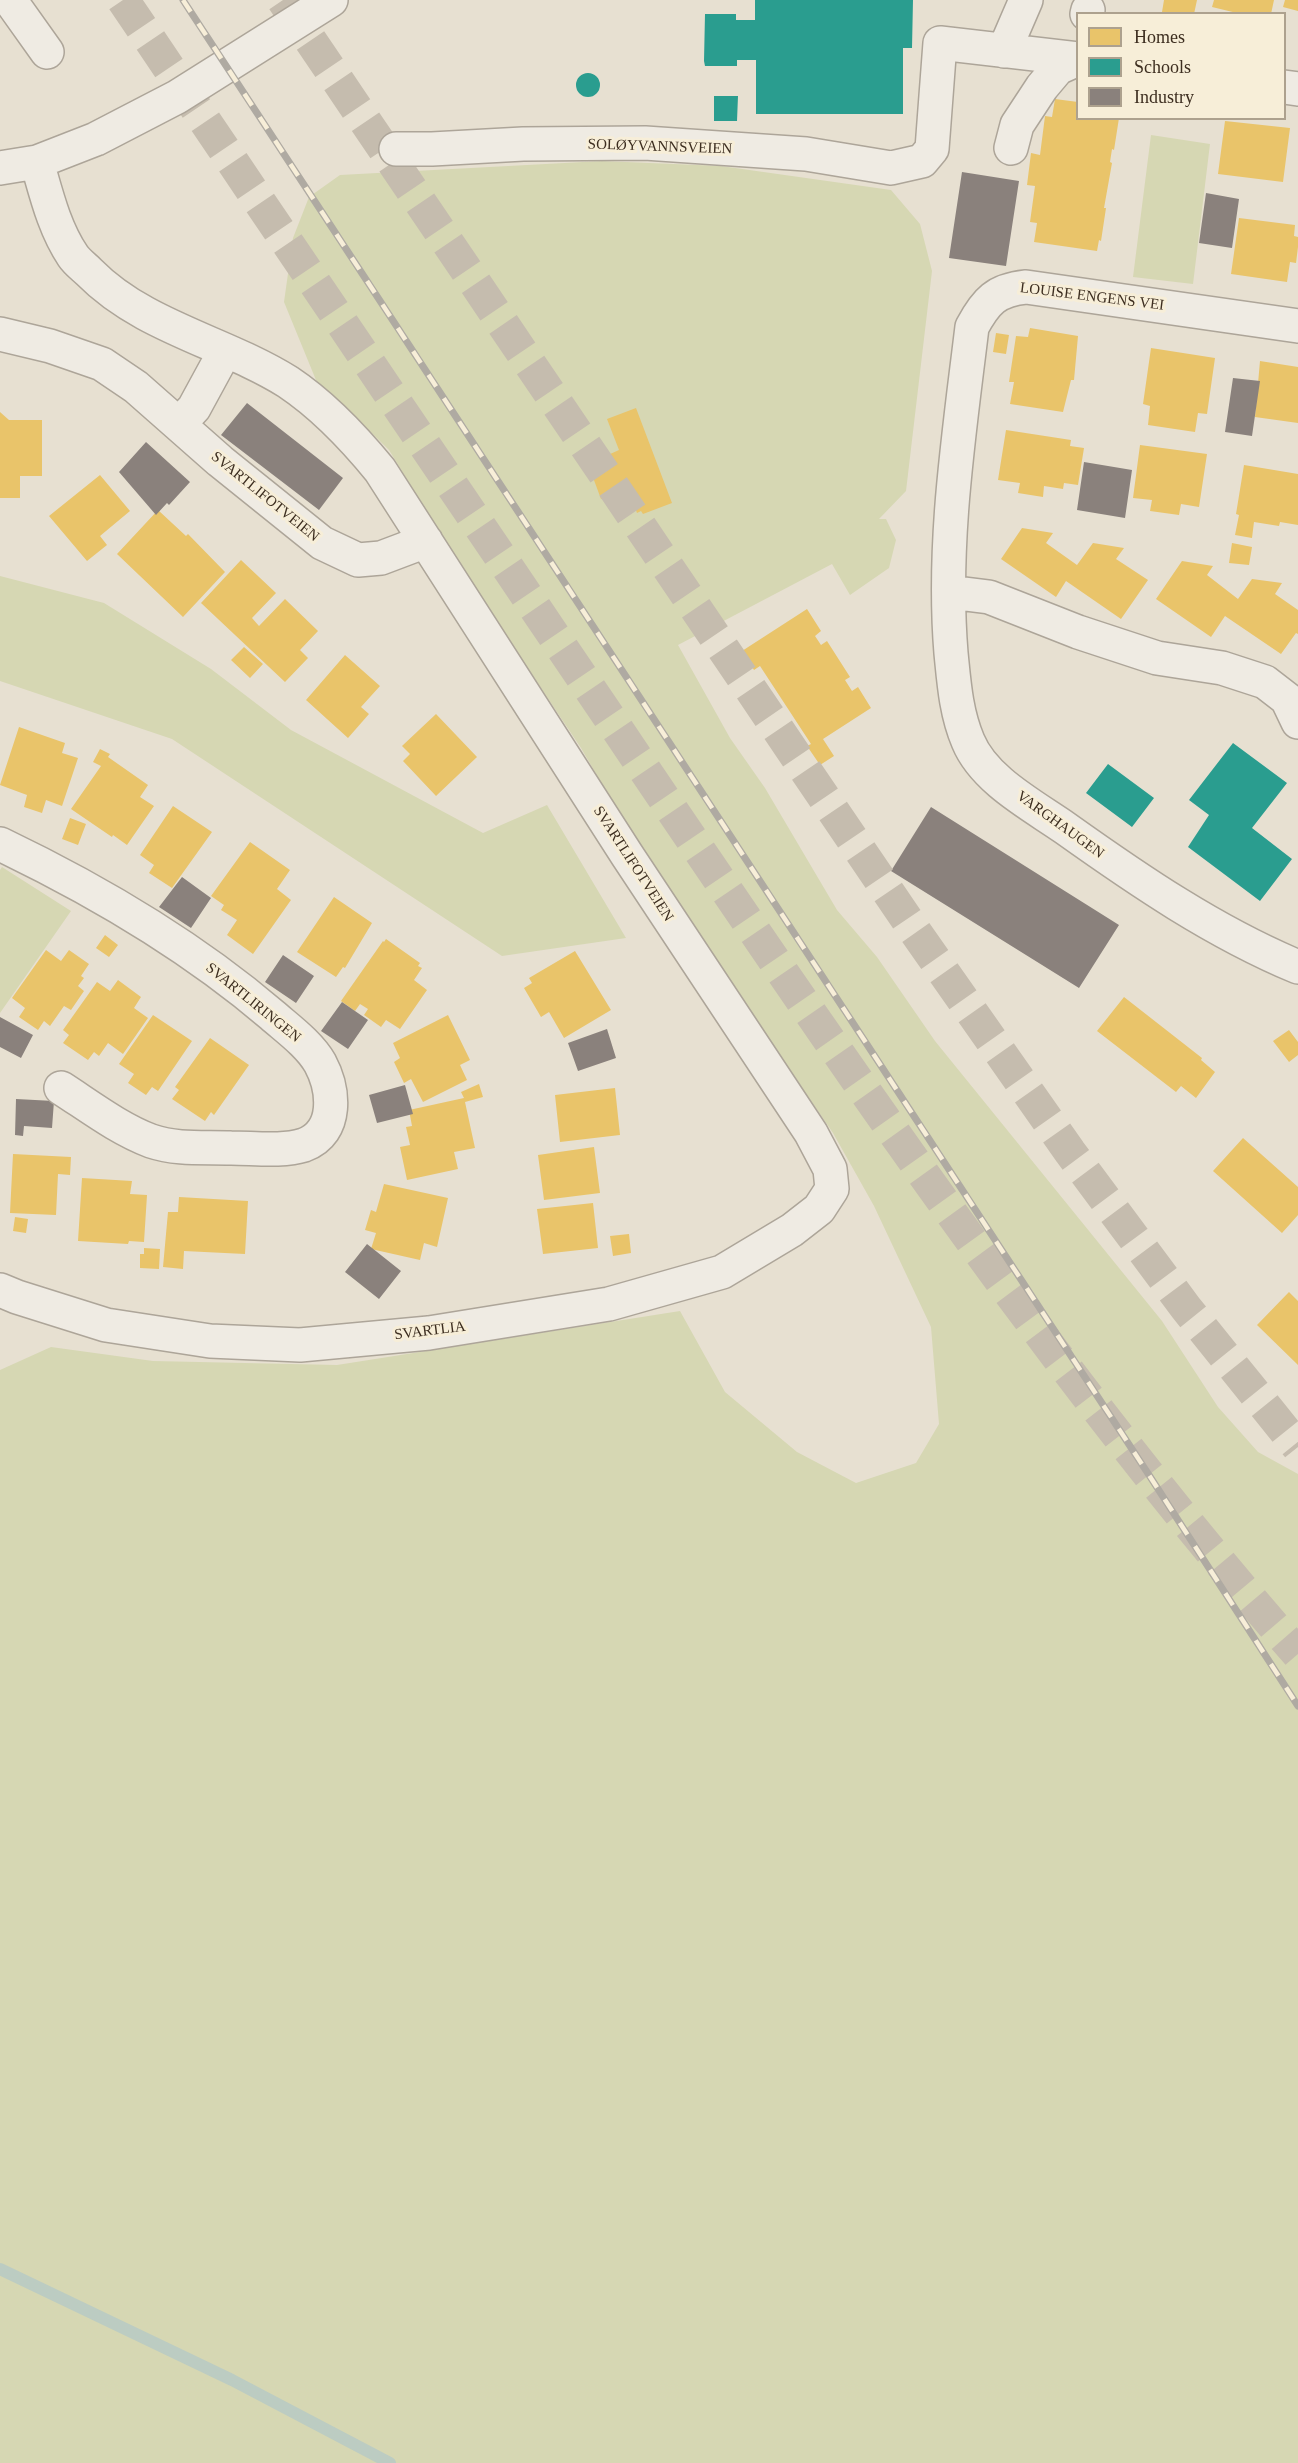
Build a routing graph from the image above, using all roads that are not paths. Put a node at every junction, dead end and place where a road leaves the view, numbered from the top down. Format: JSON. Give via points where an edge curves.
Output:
{"nodes":[{"id":1,"x":10,"y":0,"type":"edge"},
{"id":2,"x":331,"y":0,"type":"edge"},
{"id":3,"x":1026,"y":0,"type":"edge"},
{"id":4,"x":1004,"y":51,"type":"junction"},
{"id":5,"x":47,"y":52,"type":"dead end"},
{"id":6,"x":1076,"y":59,"type":"edge"},
{"id":7,"x":1076,"y":59,"type":"edge"},
{"id":8,"x":1011,"y":148,"type":"dead end"},
{"id":9,"x":396,"y":149,"type":"dead end"},
{"id":10,"x":37,"y":162,"type":"junction"},
{"id":11,"x":0,"y":168,"type":"edge"},
{"id":12,"x":1298,"y":326,"type":"edge"},
{"id":13,"x":0,"y":334,"type":"edge"},
{"id":14,"x":225,"y":351,"type":"junction"},
{"id":15,"x":179,"y":424,"type":"junction"},
{"id":16,"x":952,"y":503,"type":"joint"},
{"id":17,"x":426,"y":542,"type":"junction"},
{"id":18,"x":949,"y":592,"type":"junction"},
{"id":19,"x":1298,"y":722,"type":"edge"},
{"id":20,"x":0,"y":844,"type":"edge"},
{"id":21,"x":1298,"y":967,"type":"edge"},
{"id":22,"x":61,"y":1088,"type":"dead end"},
{"id":23,"x":832,"y":1189,"type":"joint"},
{"id":24,"x":0,"y":1290,"type":"edge"}],
"edges":[{"from":1,"to":5,"type":"street"},
{"from":2,"to":10,"type":"street","via":[[177,97],[96,139]]},
{"from":3,"to":4,"type":"street"},
{"from":4,"to":6,"type":"street"},
{"from":4,"to":9,"type":"street","name":"SOLØYVANNSVEIEN","via":[[940,43],[932,149],[922,161],[891,168],[806,154],[645,143]]},
{"from":7,"to":8,"type":"street","via":[[1058,68],[1042,87],[1017,125]]},
{"from":10,"to":11,"type":"street"},
{"from":10,"to":14,"type":"street","name":"SVARTLIFOTVEIEN","via":[[51,211],[73,256],[103,286],[145,312]]},
{"from":12,"to":16,"type":"street","name":"LOUISE ENGENS VEI","via":[[1026,287],[999,293],[983,308],[972,327]]},
{"from":13,"to":15,"type":"street","name":"SVARTLIFOTVEIEN","via":[[102,364]]},
{"from":14,"to":15,"type":"street","via":[[194,408]]},
{"from":14,"to":17,"type":"street","name":"SVARTLIFOTVEIEN","via":[[286,381],[323,408],[380,470]]},
{"from":15,"to":17,"type":"street","name":"SVARTLIFOTVEIEN","via":[[322,543],[358,560],[381,558]]},
{"from":16,"to":18,"type":"street","name":"VARGHAUGEN"},
{"from":17,"to":23,"type":"street","name":"SVARTLIFOTVEIEN","via":[[811,1133],[830,1169]]},
{"from":18,"to":19,"type":"street","via":[[989,597],[1157,658],[1222,668],[1265,682],[1287,699]]},
{"from":18,"to":21,"type":"street","name":"VARGHAUGEN","via":[[959,717],[981,763],[1029,803],[1114,863],[1215,927]]},
{"from":20,"to":22,"type":"street","name":"SVARTLIRINGEN","via":[[125,910],[255,1001],[309,1048],[319,1062],[331,1097],[330,1114],[326,1126],[304,1144],[275,1149],[193,1150],[150,1140]]},
{"from":23,"to":24,"type":"street","name":"SVARTLIA","via":[[819,1209],[792,1230],[722,1272],[609,1304],[429,1333],[300,1345],[210,1341],[106,1325]]}]}
